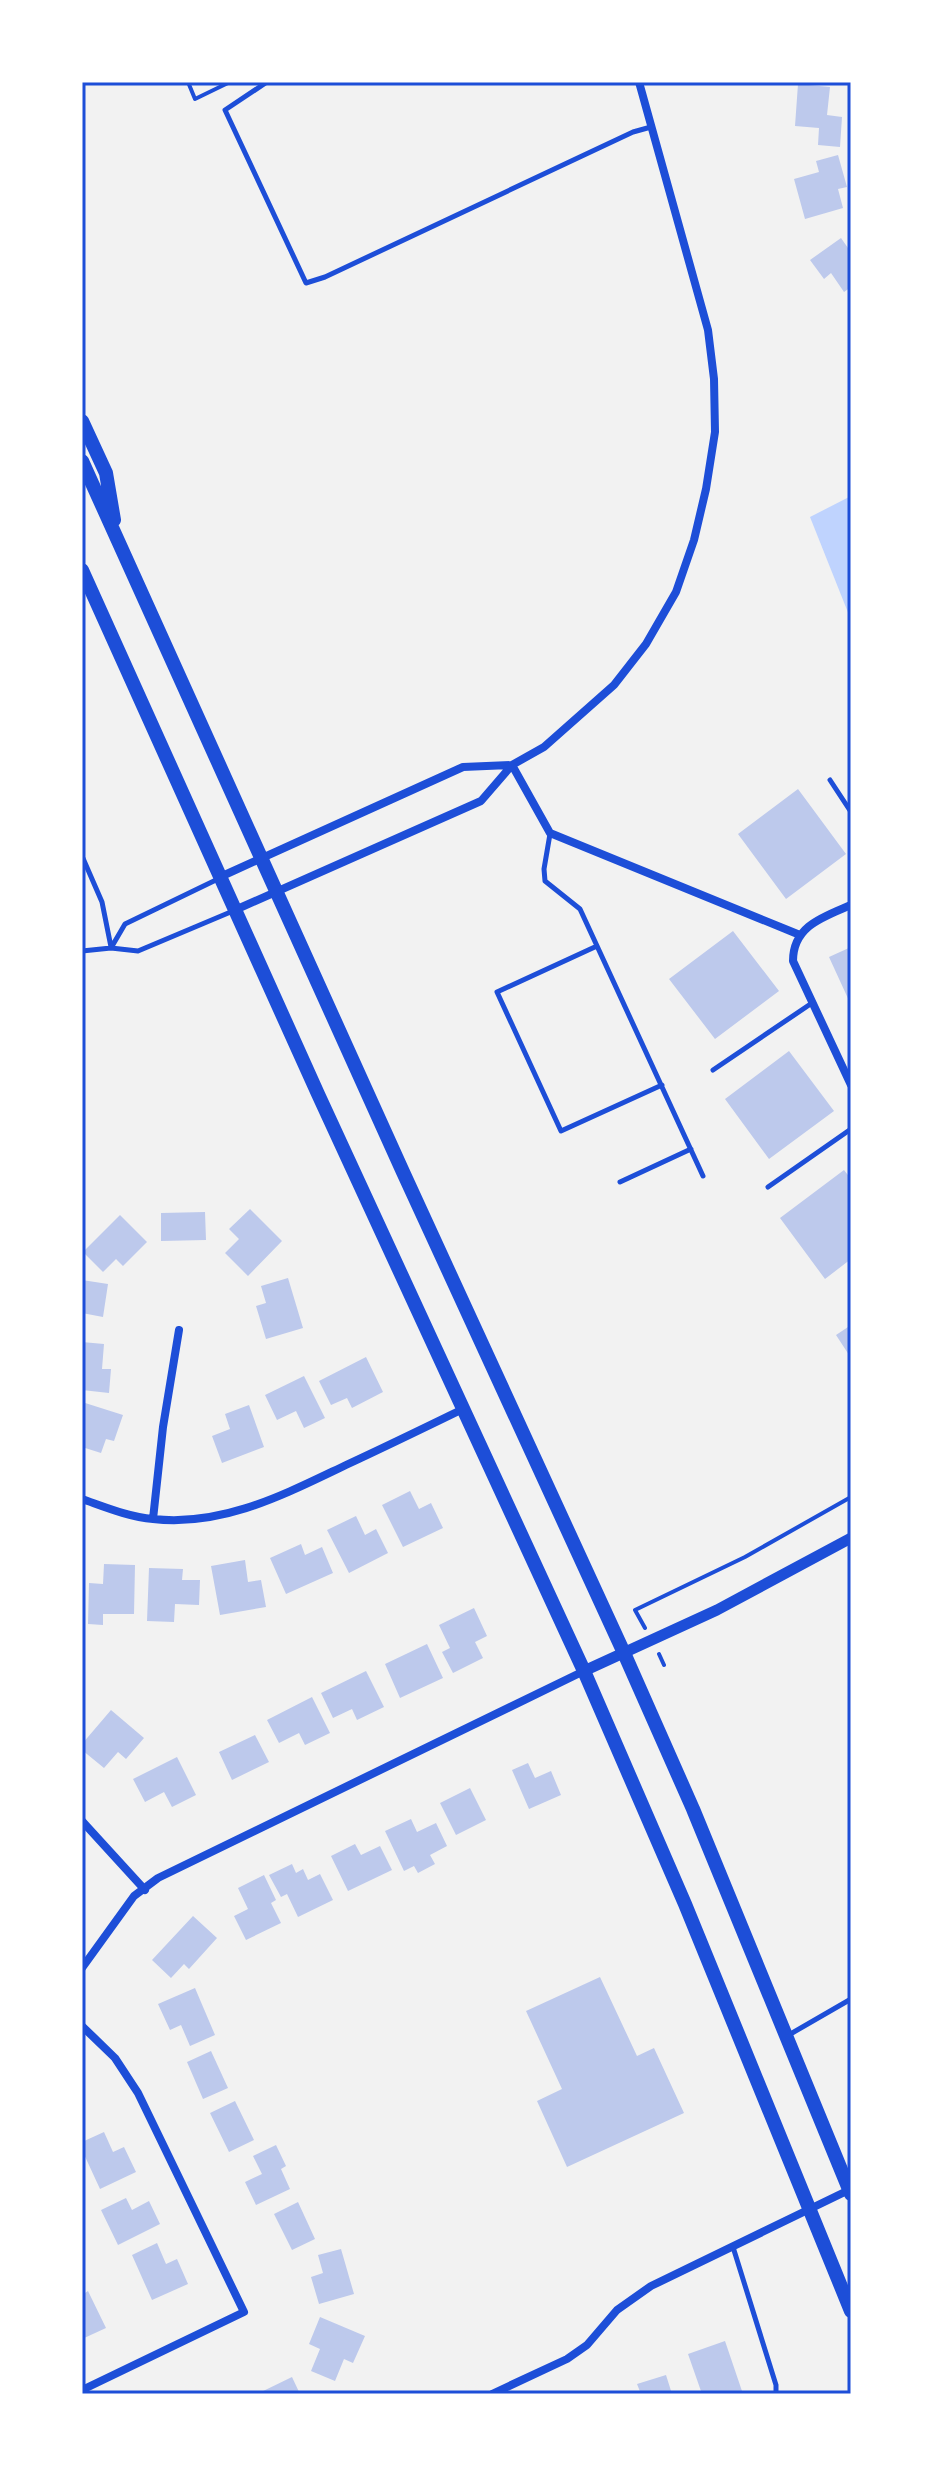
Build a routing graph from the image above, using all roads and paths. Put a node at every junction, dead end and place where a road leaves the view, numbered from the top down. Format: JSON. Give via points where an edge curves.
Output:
{"nodes":[{"id":1,"x":188,"y":82,"type":"edge"},
{"id":2,"x":230,"y":82,"type":"edge"},
{"id":3,"x":267,"y":82,"type":"edge"},
{"id":4,"x":639,"y":82,"type":"edge"},
{"id":5,"x":652,"y":126,"type":"junction"},
{"id":6,"x":82,"y":421,"type":"edge"},
{"id":7,"x":82,"y":461,"type":"edge"},
{"id":8,"x":117,"y":540,"type":"junction"},
{"id":9,"x":82,"y":570,"type":"edge"},
{"id":10,"x":512,"y":765,"type":"junction"},
{"id":11,"x":830,"y":780,"type":"dead end"},
{"id":12,"x":851,"y":812,"type":"edge"},
{"id":13,"x":550,"y":833,"type":"junction"},
{"id":14,"x":82,"y":856,"type":"edge"},
{"id":15,"x":263,"y":860,"type":"junction"},
{"id":16,"x":220,"y":877,"type":"junction"},
{"id":17,"x":278,"y":893,"type":"junction"},
{"id":18,"x":851,"y":905,"type":"edge"},
{"id":19,"x":235,"y":910,"type":"junction"},
{"id":20,"x":800,"y":935,"type":"junction"},
{"id":21,"x":597,"y":946,"type":"junction"},
{"id":22,"x":111,"y":948,"type":"junction"},
{"id":23,"x":82,"y":951,"type":"edge"},
{"id":24,"x":812,"y":1003,"type":"junction"},
{"id":25,"x":713,"y":1070,"type":"dead end"},
{"id":26,"x":662,"y":1085,"type":"junction"},
{"id":27,"x":851,"y":1085,"type":"edge"},
{"id":28,"x":851,"y":1129,"type":"edge"},
{"id":29,"x":691,"y":1149,"type":"junction"},
{"id":30,"x":703,"y":1176,"type":"dead end"},
{"id":31,"x":620,"y":1182,"type":"dead end"},
{"id":32,"x":768,"y":1187,"type":"dead end"},
{"id":33,"x":179,"y":1330,"type":"dead end"},
{"id":34,"x":463,"y":1409,"type":"junction"},
{"id":35,"x":851,"y":1497,"type":"edge"},
{"id":36,"x":82,"y":1499,"type":"edge"},
{"id":37,"x":153,"y":1519,"type":"junction"},
{"id":38,"x":851,"y":1538,"type":"edge"},
{"id":39,"x":635,"y":1610,"type":"dead end"},
{"id":40,"x":624,"y":1653,"type":"junction"},
{"id":41,"x":584,"y":1671,"type":"junction"},
{"id":42,"x":82,"y":1821,"type":"edge"},
{"id":43,"x":145,"y":1890,"type":"junction"},
{"id":44,"x":82,"y":1968,"type":"edge"},
{"id":45,"x":851,"y":1999,"type":"edge"},
{"id":46,"x":82,"y":2026,"type":"edge"},
{"id":47,"x":787,"y":2036,"type":"junction"},
{"id":48,"x":851,"y":2191,"type":"edge"},
{"id":49,"x":810,"y":2209,"type":"junction"},
{"id":50,"x":733,"y":2247,"type":"junction"},
{"id":51,"x":851,"y":2311,"type":"edge"},
{"id":52,"x":82,"y":2390,"type":"edge"},
{"id":53,"x":492,"y":2394,"type":"edge"},
{"id":54,"x":776,"y":2394,"type":"edge"}],
"edges":[{"from":1,"to":2,"type":"path","via":[[195,99]]},
{"from":3,"to":5,"type":"lane","via":[[225,110],[306,283]]},
{"from":4,"to":5,"type":"street"},
{"from":5,"to":10,"type":"street","via":[[708,330],[715,432],[703,502],[676,592],[646,644],[581,717]]},
{"from":6,"to":8,"type":"main road","via":[[106,473]]},
{"from":7,"to":8,"type":"main road"},
{"from":8,"to":15,"type":"main road"},
{"from":9,"to":16,"type":"main road"},
{"from":10,"to":13,"type":"street"},
{"from":10,"to":15,"type":"street","via":[[463,767]]},
{"from":10,"to":17,"type":"street","via":[[481,801]]},
{"from":11,"to":12,"type":"lane"},
{"from":13,"to":20,"type":"street"},
{"from":13,"to":21,"type":"lane","via":[[545,881],[580,909]]},
{"from":14,"to":22,"type":"lane","via":[[102,902]]},
{"from":15,"to":16,"type":"street"},
{"from":15,"to":17,"type":"main road"},
{"from":16,"to":19,"type":"main road"},
{"from":16,"to":22,"type":"lane","via":[[125,924]]},
{"from":17,"to":19,"type":"street"},
{"from":17,"to":40,"type":"main road"},
{"from":18,"to":20,"type":"street","via":[[815,921]]},
{"from":19,"to":22,"type":"lane","via":[[138,951]]},
{"from":19,"to":34,"type":"main road"},
{"from":20,"to":24,"type":"street","via":[[793,961]]},
{"from":21,"to":26,"type":"lane"},
{"from":21,"to":26,"type":"lane","via":[[497,992],[561,1131]]},
{"from":22,"to":23,"type":"lane"},
{"from":24,"to":25,"type":"lane"},
{"from":24,"to":27,"type":"street"},
{"from":26,"to":29,"type":"lane"},
{"from":28,"to":32,"type":"lane"},
{"from":29,"to":30,"type":"lane"},
{"from":29,"to":31,"type":"lane"},
{"from":33,"to":37,"type":"street"},
{"from":34,"to":37,"type":"street","via":[[256,1506],[215,1518]]},
{"from":34,"to":41,"type":"main road"},
{"from":35,"to":39,"type":"path","via":[[745,1557]]},
{"from":36,"to":37,"type":"street"},
{"from":38,"to":40,"type":"street"},
{"from":40,"to":41,"type":"street"},
{"from":40,"to":47,"type":"main road"},
{"from":41,"to":43,"type":"street","via":[[184,1863]]},
{"from":41,"to":49,"type":"main road"},
{"from":42,"to":43,"type":"street"},
{"from":43,"to":44,"type":"street","via":[[134,1896]]},
{"from":45,"to":47,"type":"lane"},
{"from":46,"to":52,"type":"street","via":[[115,2058],[138,2093],[244,2312]]},
{"from":47,"to":48,"type":"main road"},
{"from":48,"to":49,"type":"street"},
{"from":49,"to":50,"type":"street"},
{"from":49,"to":51,"type":"main road"},
{"from":50,"to":53,"type":"street","via":[[651,2286],[617,2310],[567,2359]]},
{"from":50,"to":54,"type":"lane"}]}
